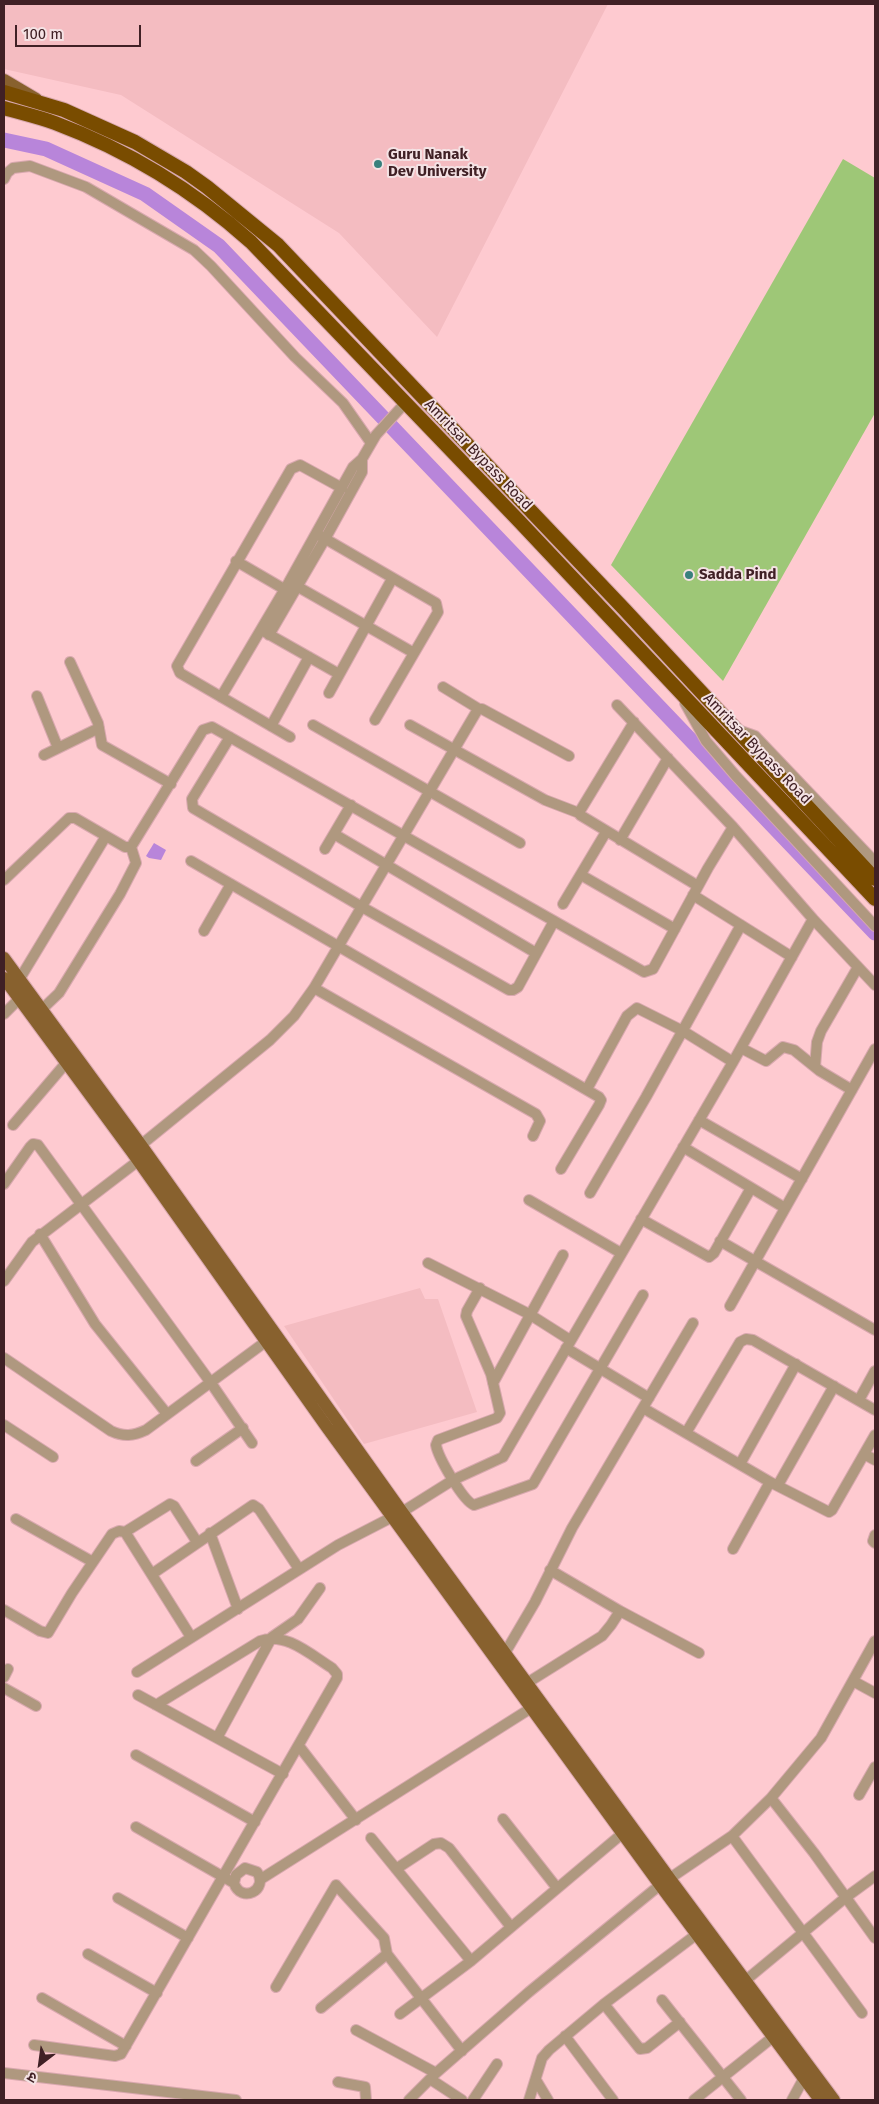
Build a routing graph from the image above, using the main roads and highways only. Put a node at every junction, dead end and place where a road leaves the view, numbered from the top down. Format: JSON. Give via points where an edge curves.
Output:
{"nodes":[{"id":1,"x":4,"y":80,"type":"edge"},
{"id":2,"x":4,"y":92,"type":"edge"},
{"id":3,"x":39,"y":101,"type":"junction"},
{"id":4,"x":4,"y":108,"type":"edge"},
{"id":5,"x":875,"y":879,"type":"edge"},
{"id":6,"x":875,"y":899,"type":"edge"},
{"id":7,"x":4,"y":958,"type":"edge"},
{"id":8,"x":4,"y":978,"type":"edge"},
{"id":9,"x":37,"y":1014,"type":"junction"},
{"id":10,"x":137,"y":1153,"type":"junction"},
{"id":11,"x":397,"y":1514,"type":"junction"},
{"id":12,"x":536,"y":1705,"type":"junction"},
{"id":13,"x":665,"y":1882,"type":"junction"},
{"id":14,"x":820,"y":2100,"type":"edge"},
{"id":15,"x":834,"y":2100,"type":"edge"}],
"edges":[{"from":1,"to":3,"type":"main road"},
{"from":2,"to":3,"type":"highway","name":"Amritsar Bypass Road"},
{"from":3,"to":5,"type":"highway","name":"Amritsar Bypass Road","via":[[112,130],[166,160],[228,203],[278,245],[632,617]]},
{"from":4,"to":6,"type":"highway","name":"Amritsar Bypass Road","via":[[54,122],[132,157],[219,215],[263,254],[401,406],[678,690]]},
{"from":7,"to":9,"type":"main road"},
{"from":8,"to":9,"type":"main road","via":[[19,999]]},
{"from":9,"to":10,"type":"main road"},
{"from":9,"to":10,"type":"main road","via":[[66,1063]]},
{"from":10,"to":11,"type":"main road"},
{"from":11,"to":12,"type":"main road"},
{"from":11,"to":12,"type":"main road","via":[[527,1683]]},
{"from":12,"to":13,"type":"main road"},
{"from":12,"to":13,"type":"main road","via":[[623,1833]]},
{"from":13,"to":14,"type":"main road","via":[[697,1934]]},
{"from":13,"to":15,"type":"main road","via":[[746,1980]]}]}
